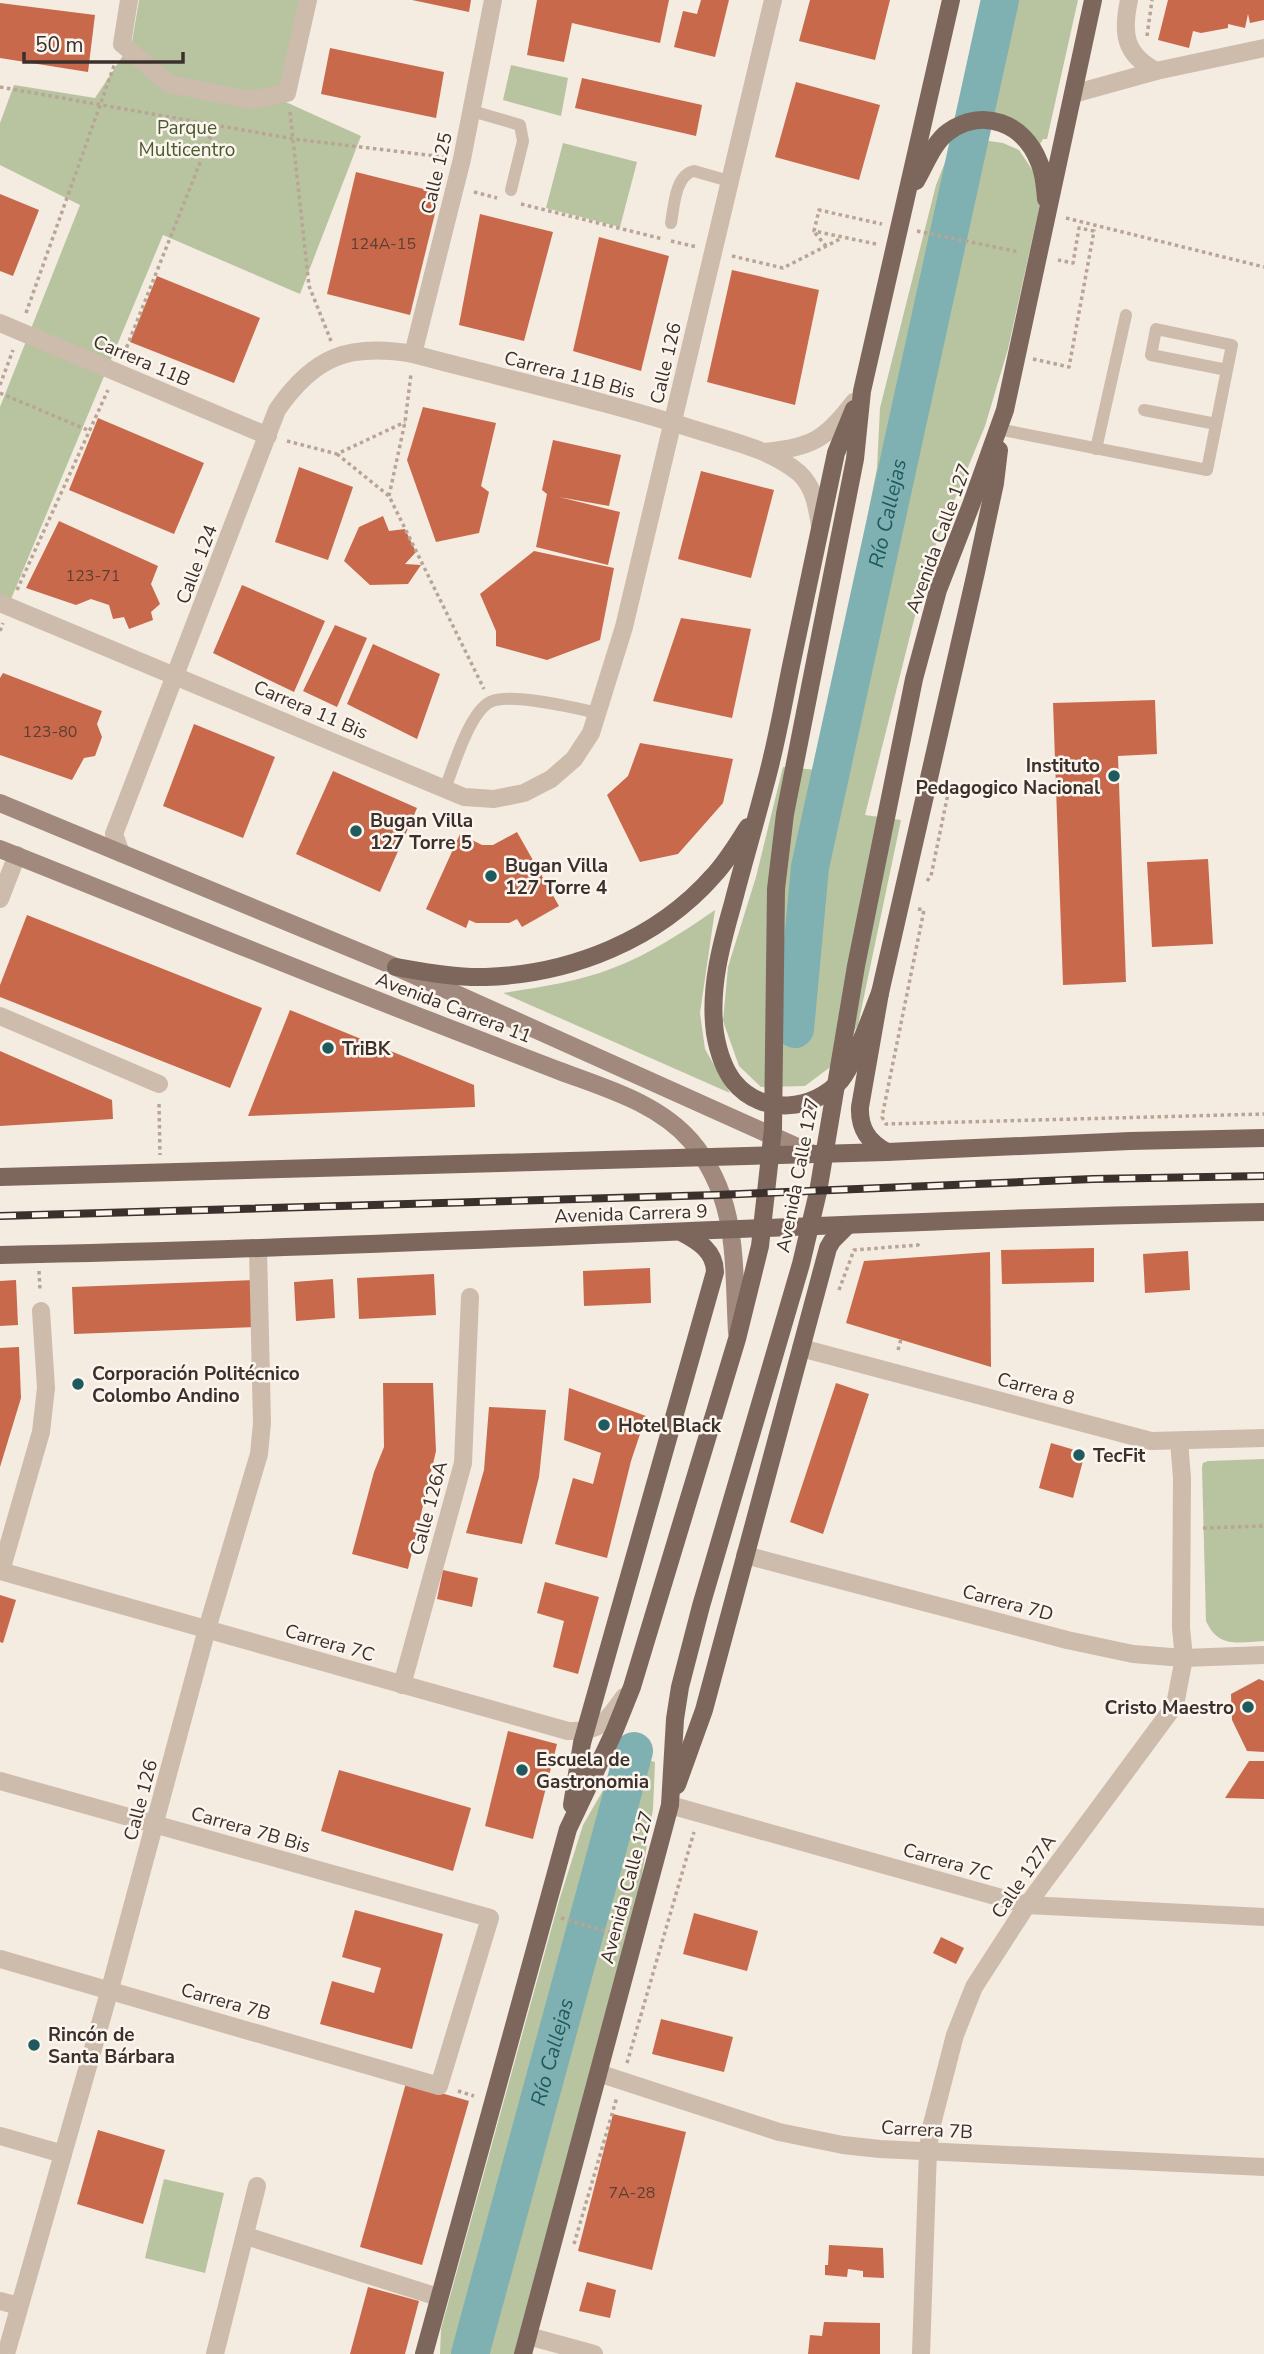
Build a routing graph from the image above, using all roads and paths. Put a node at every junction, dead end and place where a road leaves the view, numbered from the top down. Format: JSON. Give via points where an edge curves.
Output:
{"nodes":[{"id":1,"x":129,"y":0,"type":"edge"},
{"id":2,"x":308,"y":0,"type":"edge"},
{"id":3,"x":493,"y":0,"type":"edge"},
{"id":4,"x":773,"y":0,"type":"edge"},
{"id":5,"x":951,"y":0,"type":"edge"},
{"id":6,"x":1093,"y":0,"type":"edge"},
{"id":7,"x":1129,"y":0,"type":"edge"},
{"id":8,"x":1152,"y":0,"type":"edge"},
{"id":9,"x":1148,"y":43,"type":"dead end"},
{"id":10,"x":122,"y":44,"type":"junction"},
{"id":11,"x":1264,"y":48,"type":"edge"},
{"id":12,"x":1156,"y":71,"type":"junction"},
{"id":13,"x":0,"y":88,"type":"edge"},
{"id":14,"x":287,"y":93,"type":"junction"},
{"id":15,"x":1073,"y":94,"type":"junction"},
{"id":16,"x":100,"y":105,"type":"junction"},
{"id":17,"x":472,"y":111,"type":"junction"},
{"id":18,"x":215,"y":125,"type":"junction"},
{"id":19,"x":294,"y":139,"type":"junction"},
{"id":20,"x":462,"y":159,"type":"junction"},
{"id":21,"x":729,"y":181,"type":"junction"},
{"id":22,"x":455,"y":187,"type":"junction"},
{"id":23,"x":509,"y":195,"type":"joint"},
{"id":24,"x":906,"y":197,"type":"junction"},
{"id":25,"x":520,"y":203,"type":"dead end"},
{"id":26,"x":1048,"y":213,"type":"junction"},
{"id":27,"x":671,"y":223,"type":"dead end"},
{"id":28,"x":886,"y":224,"type":"dead end"},
{"id":29,"x":913,"y":230,"type":"dead end"},
{"id":30,"x":815,"y":232,"type":"junction"},
{"id":31,"x":843,"y":237,"type":"junction"},
{"id":32,"x":826,"y":246,"type":"junction"},
{"id":33,"x":895,"y":247,"type":"junction"},
{"id":34,"x":713,"y":251,"type":"junction"},
{"id":35,"x":1019,"y":252,"type":"dead end"},
{"id":36,"x":1046,"y":258,"type":"dead end"},
{"id":37,"x":1264,"y":267,"type":"edge"},
{"id":38,"x":1126,"y":314,"type":"dead end"},
{"id":39,"x":0,"y":323,"type":"edge"},
{"id":40,"x":19,"y":332,"type":"junction"},
{"id":41,"x":363,"y":350,"type":"joint"},
{"id":42,"x":413,"y":354,"type":"junction"},
{"id":43,"x":1017,"y":355,"type":"junction"},
{"id":44,"x":338,"y":356,"type":"junction"},
{"id":45,"x":1227,"y":370,"type":"junction"},
{"id":46,"x":116,"y":373,"type":"junction"},
{"id":47,"x":0,"y":385,"type":"edge"},
{"id":48,"x":862,"y":391,"type":"junction"},
{"id":49,"x":0,"y":393,"type":"edge"},
{"id":50,"x":1144,"y":410,"type":"dead end"},
{"id":51,"x":405,"y":422,"type":"junction"},
{"id":52,"x":673,"y":422,"type":"junction"},
{"id":53,"x":1216,"y":424,"type":"junction"},
{"id":54,"x":1000,"y":429,"type":"junction"},
{"id":55,"x":89,"y":431,"type":"junction"},
{"id":56,"x":268,"y":436,"type":"junction"},
{"id":57,"x":1097,"y":449,"type":"junction"},
{"id":58,"x":765,"y":452,"type":"junction"},
{"id":59,"x":337,"y":454,"type":"junction"},
{"id":60,"x":388,"y":496,"type":"junction"},
{"id":61,"x":820,"y":526,"type":"junction"},
{"id":62,"x":5,"y":605,"type":"edge"},
{"id":63,"x":175,"y":675,"type":"junction"},
{"id":64,"x":490,"y":702,"type":"junction"},
{"id":65,"x":598,"y":713,"type":"junction"},
{"id":66,"x":591,"y":733,"type":"joint"},
{"id":67,"x":445,"y":789,"type":"junction"},
{"id":68,"x":0,"y":803,"type":"edge"},
{"id":69,"x":757,"y":812,"type":"junction"},
{"id":70,"x":114,"y":834,"type":"junction"},
{"id":71,"x":94,"y":842,"type":"junction"},
{"id":72,"x":8,"y":852,"type":"edge"},
{"id":73,"x":121,"y":853,"type":"junction"},
{"id":74,"x":0,"y":899,"type":"edge"},
{"id":75,"x":910,"y":947,"type":"dead end"},
{"id":76,"x":396,"y":967,"type":"junction"},
{"id":77,"x":880,"y":993,"type":"junction"},
{"id":78,"x":0,"y":1016,"type":"edge"},
{"id":79,"x":159,"y":1084,"type":"joint"},
{"id":80,"x":1264,"y":1114,"type":"edge"},
{"id":81,"x":1264,"y":1138,"type":"edge"},
{"id":82,"x":887,"y":1152,"type":"junction"},
{"id":83,"x":813,"y":1154,"type":"junction"},
{"id":84,"x":161,"y":1172,"type":"junction"},
{"id":85,"x":0,"y":1177,"type":"edge"},
{"id":86,"x":1264,"y":1212,"type":"edge"},
{"id":87,"x":847,"y":1226,"type":"junction"},
{"id":88,"x":681,"y":1232,"type":"junction"},
{"id":89,"x":913,"y":1245,"type":"dead end"},
{"id":90,"x":258,"y":1249,"type":"junction"},
{"id":91,"x":38,"y":1254,"type":"junction"},
{"id":92,"x":0,"y":1255,"type":"edge"},
{"id":93,"x":839,"y":1290,"type":"dead end"},
{"id":94,"x":470,"y":1297,"type":"dead end"},
{"id":95,"x":41,"y":1311,"type":"joint"},
{"id":96,"x":737,"y":1339,"type":"junction"},
{"id":97,"x":901,"y":1339,"type":"dead end"},
{"id":98,"x":801,"y":1348,"type":"junction"},
{"id":99,"x":898,"y":1350,"type":"dead end"},
{"id":100,"x":1264,"y":1438,"type":"edge"},
{"id":101,"x":1179,"y":1441,"type":"junction"},
{"id":102,"x":1264,"y":1526,"type":"edge"},
{"id":103,"x":1203,"y":1528,"type":"dead end"},
{"id":104,"x":745,"y":1555,"type":"junction"},
{"id":105,"x":1,"y":1571,"type":"edge"},
{"id":106,"x":207,"y":1629,"type":"junction"},
{"id":107,"x":1264,"y":1655,"type":"edge"},
{"id":108,"x":1184,"y":1658,"type":"junction"},
{"id":109,"x":402,"y":1685,"type":"junction"},
{"id":110,"x":632,"y":1687,"type":"junction"},
{"id":111,"x":585,"y":1731,"type":"junction"},
{"id":112,"x":0,"y":1781,"type":"edge"},
{"id":113,"x":670,"y":1805,"type":"junction"},
{"id":114,"x":155,"y":1824,"type":"junction"},
{"id":115,"x":568,"y":1829,"type":"junction"},
{"id":116,"x":1027,"y":1905,"type":"junction"},
{"id":117,"x":1264,"y":1917,"type":"edge"},
{"id":118,"x":562,"y":1919,"type":"dead end"},
{"id":119,"x":622,"y":1936,"type":"dead end"},
{"id":120,"x":0,"y":1959,"type":"edge"},
{"id":121,"x":110,"y":1989,"type":"junction"},
{"id":122,"x":598,"y":2073,"type":"junction"},
{"id":123,"x":439,"y":2086,"type":"junction"},
{"id":124,"x":494,"y":2101,"type":"junction"},
{"id":125,"x":0,"y":2136,"type":"edge"},
{"id":126,"x":928,"y":2150,"type":"junction"},
{"id":127,"x":63,"y":2154,"type":"junction"},
{"id":128,"x":1264,"y":2167,"type":"edge"},
{"id":129,"x":257,"y":2186,"type":"dead end"},
{"id":130,"x":246,"y":2236,"type":"junction"},
{"id":131,"x":438,"y":2297,"type":"junction"},
{"id":132,"x":0,"y":2301,"type":"edge"},
{"id":133,"x":19,"y":2306,"type":"junction"},
{"id":134,"x":528,"y":2336,"type":"junction"},
{"id":135,"x":426,"y":2351,"type":"edge"},
{"id":136,"x":6,"y":2354,"type":"edge"},
{"id":137,"x":215,"y":2354,"type":"edge"},
{"id":138,"x":523,"y":2354,"type":"edge"},
{"id":139,"x":594,"y":2354,"type":"edge"},
{"id":140,"x":921,"y":2354,"type":"edge"}],
"edges":[{"from":1,"to":10,"type":"street"},
{"from":2,"to":14,"type":"street"},
{"from":3,"to":17,"type":"street","name":"Calle 125"},
{"from":4,"to":21,"type":"street","name":"Calle 126"},
{"from":5,"to":24,"type":"main road","name":"Avenida Calle 127"},
{"from":6,"to":15,"type":"main road","name":"Avenida Calle 127"},
{"from":7,"to":12,"type":"street","via":[[1125,35],[1130,48]]},
{"from":8,"to":9,"type":"path"},
{"from":10,"to":14,"type":"street","via":[[169,84],[250,100]]},
{"from":10,"to":16,"type":"path"},
{"from":11,"to":12,"type":"street"},
{"from":12,"to":15,"type":"street"},
{"from":13,"to":16,"type":"path"},
{"from":14,"to":19,"type":"path"},
{"from":15,"to":26,"type":"main road","name":"Avenida Calle 127"},
{"from":16,"to":18,"type":"path"},
{"from":16,"to":40,"type":"path"},
{"from":17,"to":20,"type":"street","name":"Calle 125"},
{"from":17,"to":23,"type":"lane","via":[[520,125],[523,141]]},
{"from":18,"to":19,"type":"path"},
{"from":18,"to":46,"type":"path"},
{"from":19,"to":20,"type":"path"},
{"from":19,"to":44,"type":"path","via":[[309,286]]},
{"from":20,"to":22,"type":"street","name":"Calle 125"},
{"from":21,"to":27,"type":"lane","via":[[688,172],[681,178]]},
{"from":21,"to":34,"type":"street","name":"Calle 126"},
{"from":22,"to":23,"type":"path"},
{"from":22,"to":42,"type":"street","name":"Calle 125"},
{"from":24,"to":26,"type":"main road","via":[[948,133],[979,120],[995,120],[1020,132],[1031,145],[1040,163]]},
{"from":24,"to":33,"type":"main road","name":"Avenida Calle 127"},
{"from":25,"to":34,"type":"path"},
{"from":26,"to":37,"type":"path"},
{"from":26,"to":43,"type":"main road","name":"Avenida Calle 127"},
{"from":28,"to":30,"type":"path","via":[[819,210]]},
{"from":29,"to":35,"type":"path"},
{"from":30,"to":31,"type":"path"},
{"from":30,"to":32,"type":"path"},
{"from":31,"to":32,"type":"path"},
{"from":31,"to":33,"type":"path"},
{"from":32,"to":34,"type":"path","via":[[783,268]]},
{"from":33,"to":48,"type":"main road","name":"Avenida Calle 127"},
{"from":34,"to":52,"type":"street","name":"Calle 126"},
{"from":36,"to":43,"type":"path","via":[[1073,263],[1079,229],[1094,231],[1069,367]]},
{"from":38,"to":57,"type":"lane"},
{"from":39,"to":40,"type":"street","name":"Carrera 11B"},
{"from":40,"to":46,"type":"street","name":"Carrera 11B"},
{"from":40,"to":47,"type":"path"},
{"from":41,"to":42,"type":"street","name":"Carrera 11B Bis"},
{"from":41,"to":44,"type":"street","name":"Calle 124"},
{"from":42,"to":51,"type":"path"},
{"from":42,"to":52,"type":"street","name":"Carrera 11B Bis"},
{"from":43,"to":54,"type":"main road","name":"Avenida Calle 127"},
{"from":44,"to":56,"type":"street","name":"Calle 124","via":[[293,387],[277,410]]},
{"from":45,"to":45,"type":"lane","via":[[1232,345],[1156,330],[1151,355]]},
{"from":45,"to":53,"type":"lane"},
{"from":46,"to":55,"type":"path"},
{"from":46,"to":56,"type":"street","name":"Carrera 11B"},
{"from":48,"to":58,"type":"street","name":"Carrera 11B Bis","via":[[821,438],[794,449]]},
{"from":48,"to":61,"type":"main road","via":[[836,453]]},
{"from":48,"to":96,"type":"main road","name":"Avenida Calle 127","via":[[855,459],[779,852],[773,1129],[760,1246]]},
{"from":49,"to":55,"type":"path"},
{"from":50,"to":53,"type":"lane"},
{"from":51,"to":59,"type":"path"},
{"from":51,"to":60,"type":"path"},
{"from":52,"to":58,"type":"street","name":"Carrera 11B Bis"},
{"from":52,"to":65,"type":"street","name":"Calle 126","via":[[624,627]]},
{"from":53,"to":57,"type":"lane","via":[[1207,470]]},
{"from":54,"to":57,"type":"lane"},
{"from":54,"to":77,"type":"main road","via":[[995,483]]},
{"from":54,"to":113,"type":"main road","name":"Avenida Calle 127","via":[[938,590],[914,679],[806,1241],[680,1687]]},
{"from":55,"to":62,"type":"path"},
{"from":56,"to":59,"type":"path"},
{"from":56,"to":63,"type":"street","name":"Calle 124"},
{"from":58,"to":61,"type":"street","name":"Carrera 11B Bis","via":[[806,480]]},
{"from":59,"to":60,"type":"path"},
{"from":60,"to":64,"type":"path"},
{"from":61,"to":69,"type":"main road"},
{"from":62,"to":63,"type":"street","name":"Carrera 11 Bis"},
{"from":63,"to":67,"type":"street","name":"Carrera 11 Bis"},
{"from":63,"to":70,"type":"street","name":"Calle 124"},
{"from":64,"to":65,"type":"lane","via":[[517,699]]},
{"from":64,"to":67,"type":"lane","via":[[477,715]]},
{"from":65,"to":66,"type":"street","name":"Calle 126"},
{"from":66,"to":67,"type":"street","name":"Carrera 11 Bis","via":[[574,759],[551,779],[524,793],[494,799],[464,797]]},
{"from":68,"to":71,"type":"main road","name":"Avenida Carrera 11"},
{"from":69,"to":76,"type":"main road","via":[[714,876],[682,906],[609,950],[568,965],[516,975],[483,977]]},
{"from":69,"to":77,"type":"main road","via":[[716,975],[715,1034],[726,1070],[748,1095],[768,1104],[789,1107],[817,1100],[845,1075]]},
{"from":70,"to":71,"type":"street"},
{"from":70,"to":73,"type":"street"},
{"from":71,"to":73,"type":"main road","name":"Avenida Carrera 11"},
{"from":72,"to":74,"type":"street"},
{"from":72,"to":96,"type":"main road","name":"Avenida Carrera 11","via":[[641,1103],[675,1125],[719,1182],[733,1252]]},
{"from":73,"to":76,"type":"main road","name":"Avenida Carrera 11"},
{"from":75,"to":80,"type":"path","via":[[918,909],[924,910],[882,1117],[886,1124]]},
{"from":76,"to":83,"type":"main road","name":"Avenida Carrera 11"},
{"from":77,"to":82,"type":"main road","via":[[860,1114],[868,1138]]},
{"from":78,"to":79,"type":"street"},
{"from":79,"to":84,"type":"path"},
{"from":81,"to":82,"type":"main road"},
{"from":82,"to":83,"type":"main road"},
{"from":83,"to":84,"type":"main road"},
{"from":84,"to":85,"type":"main road"},
{"from":86,"to":87,"type":"main road","name":"Avenida Carrera 9"},
{"from":87,"to":88,"type":"main road","name":"Avenida Carrera 9"},
{"from":87,"to":98,"type":"main road","via":[[828,1248]]},
{"from":88,"to":90,"type":"main road","name":"Avenida Carrera 9"},
{"from":88,"to":111,"type":"main road","via":[[709,1252],[715,1272]]},
{"from":89,"to":93,"type":"path","via":[[854,1250]]},
{"from":90,"to":91,"type":"main road","name":"Avenida Carrera 9"},
{"from":90,"to":106,"type":"street","name":"Calle 126","via":[[259,1454]]},
{"from":91,"to":92,"type":"main road","name":"Avenida Carrera 9"},
{"from":91,"to":95,"type":"path"},
{"from":94,"to":109,"type":"street","name":"Calle 126A","via":[[463,1463]]},
{"from":95,"to":105,"type":"street","via":[[46,1388],[41,1432]]},
{"from":96,"to":110,"type":"main road","name":"Avenida Calle 127"},
{"from":97,"to":99,"type":"path"},
{"from":98,"to":101,"type":"street","name":"Carrera 8","via":[[1151,1441]]},
{"from":98,"to":104,"type":"main road"},
{"from":100,"to":101,"type":"street","name":"Carrera 8"},
{"from":101,"to":108,"type":"street","name":"Calle 127A"},
{"from":102,"to":103,"type":"path"},
{"from":104,"to":108,"type":"street","name":"Carrera 7D","via":[[1067,1640]]},
{"from":104,"to":113,"type":"main road","via":[[704,1710]]},
{"from":105,"to":106,"type":"street","name":"Carrera 7C"},
{"from":106,"to":109,"type":"street","name":"Carrera 7C"},
{"from":106,"to":114,"type":"street","name":"Calle 126"},
{"from":107,"to":108,"type":"street","name":"Carrera 7D"},
{"from":108,"to":116,"type":"street","name":"Calle 127A","via":[[1175,1705]]},
{"from":109,"to":111,"type":"street","name":"Carrera 7C","via":[[568,1731]]},
{"from":110,"to":111,"type":"street","via":[[606,1722]]},
{"from":110,"to":115,"type":"main road","name":"Avenida Calle 127"},
{"from":111,"to":115,"type":"main road"},
{"from":112,"to":114,"type":"street","name":"Carrera 7B Bis"},
{"from":113,"to":116,"type":"street","name":"Carrera 7C"},
{"from":113,"to":122,"type":"main road","name":"Avenida Calle 127"},
{"from":114,"to":121,"type":"street","name":"Calle 126"},
{"from":114,"to":123,"type":"street","name":"Carrera 7B Bis","via":[[491,1918]]},
{"from":115,"to":124,"type":"main road","name":"Avenida Calle 127"},
{"from":116,"to":117,"type":"street","name":"Carrera 7C"},
{"from":116,"to":126,"type":"street","name":"Calle 127A","via":[[974,1987],[955,2035]]},
{"from":118,"to":119,"type":"path"},
{"from":120,"to":121,"type":"street","name":"Carrera 7B"},
{"from":121,"to":123,"type":"street","name":"Carrera 7B"},
{"from":121,"to":127,"type":"street","name":"Calle 126"},
{"from":122,"to":126,"type":"street","name":"Carrera 7B","via":[[779,2132],[880,2148]]},
{"from":122,"to":134,"type":"main road","name":"Avenida Calle 127"},
{"from":123,"to":124,"type":"path"},
{"from":124,"to":131,"type":"main road","name":"Avenida Calle 127"},
{"from":125,"to":127,"type":"street"},
{"from":126,"to":128,"type":"street","name":"Carrera 7B"},
{"from":126,"to":140,"type":"street","name":"Calle 127A"},
{"from":127,"to":133,"type":"street","name":"Calle 126"},
{"from":129,"to":130,"type":"street"},
{"from":130,"to":131,"type":"street"},
{"from":130,"to":137,"type":"street"},
{"from":131,"to":135,"type":"main road","name":"Avenida Calle 127"},
{"from":132,"to":133,"type":"street"},
{"from":133,"to":136,"type":"street","name":"Calle 126"},
{"from":134,"to":138,"type":"main road","name":"Avenida Calle 127"},
{"from":134,"to":139,"type":"street"}]}
